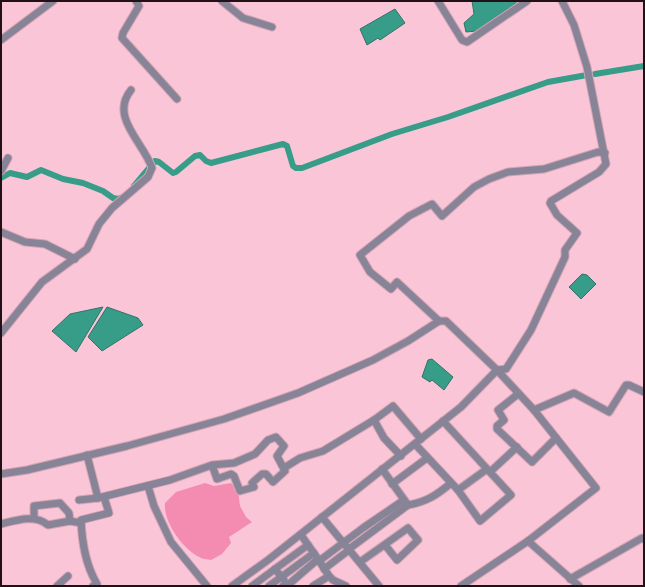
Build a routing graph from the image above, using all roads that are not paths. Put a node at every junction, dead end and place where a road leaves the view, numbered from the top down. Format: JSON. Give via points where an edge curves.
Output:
{"nodes":[{"id":1,"x":53,"y":1,"type":"edge"},
{"id":2,"x":136,"y":1,"type":"edge"},
{"id":3,"x":222,"y":1,"type":"edge"},
{"id":4,"x":438,"y":1,"type":"edge"},
{"id":5,"x":527,"y":1,"type":"edge"},
{"id":6,"x":562,"y":1,"type":"edge"},
{"id":7,"x":272,"y":26,"type":"dead end"},
{"id":8,"x":1,"y":40,"type":"edge"},
{"id":9,"x":131,"y":90,"type":"dead end"},
{"id":10,"x":177,"y":99,"type":"dead end"},
{"id":11,"x":605,"y":153,"type":"junction"},
{"id":12,"x":8,"y":158,"type":"dead end"},
{"id":13,"x":1,"y":171,"type":"edge"},
{"id":14,"x":1,"y":232,"type":"edge"},
{"id":15,"x":75,"y":259,"type":"junction"},
{"id":16,"x":439,"y":321,"type":"junction"},
{"id":17,"x":1,"y":333,"type":"edge"},
{"id":18,"x":497,"y":370,"type":"junction"},
{"id":19,"x":644,"y":392,"type":"edge"},
{"id":20,"x":518,"y":394,"type":"junction"},
{"id":21,"x":534,"y":410,"type":"junction"},
{"id":22,"x":374,"y":420,"type":"junction"},
{"id":23,"x":443,"y":421,"type":"junction"},
{"id":24,"x":556,"y":438,"type":"junction"},
{"id":25,"x":418,"y":442,"type":"junction"},
{"id":26,"x":517,"y":447,"type":"junction"},
{"id":27,"x":87,"y":455,"type":"junction"},
{"id":28,"x":401,"y":456,"type":"junction"},
{"id":29,"x":427,"y":458,"type":"junction"},
{"id":30,"x":212,"y":465,"type":"junction"},
{"id":31,"x":284,"y":468,"type":"junction"},
{"id":32,"x":382,"y":469,"type":"junction"},
{"id":33,"x":489,"y":470,"type":"junction"},
{"id":34,"x":1,"y":474,"type":"edge"},
{"id":35,"x":451,"y":483,"type":"junction"},
{"id":36,"x":392,"y":484,"type":"junction"},
{"id":37,"x":148,"y":486,"type":"junction"},
{"id":38,"x":458,"y":490,"type":"junction"},
{"id":39,"x":101,"y":497,"type":"junction"},
{"id":40,"x":79,"y":500,"type":"dead end"},
{"id":41,"x":406,"y":503,"type":"junction"},
{"id":42,"x":322,"y":517,"type":"junction"},
{"id":43,"x":34,"y":518,"type":"junction"},
{"id":44,"x":70,"y":521,"type":"junction"},
{"id":45,"x":81,"y":523,"type":"junction"},
{"id":46,"x":1,"y":524,"type":"edge"},
{"id":47,"x":301,"y":535,"type":"junction"},
{"id":48,"x":644,"y":539,"type":"edge"},
{"id":49,"x":528,"y":541,"type":"junction"},
{"id":50,"x":343,"y":542,"type":"junction"},
{"id":51,"x":308,"y":545,"type":"junction"},
{"id":52,"x":385,"y":545,"type":"junction"},
{"id":53,"x":349,"y":549,"type":"junction"},
{"id":54,"x":317,"y":558,"type":"junction"},
{"id":55,"x":360,"y":562,"type":"junction"},
{"id":56,"x":275,"y":568,"type":"junction"},
{"id":57,"x":324,"y":568,"type":"junction"},
{"id":58,"x":68,"y":576,"type":"dead end"},
{"id":59,"x":329,"y":576,"type":"junction"},
{"id":60,"x":570,"y":579,"type":"junction"},
{"id":61,"x":279,"y":584,"type":"edge"},
{"id":62,"x":376,"y":585,"type":"edge"},
{"id":63,"x":57,"y":586,"type":"edge"},
{"id":64,"x":93,"y":586,"type":"edge"},
{"id":65,"x":207,"y":586,"type":"edge"},
{"id":66,"x":232,"y":586,"type":"edge"},
{"id":67,"x":252,"y":586,"type":"edge"},
{"id":68,"x":313,"y":586,"type":"edge"},
{"id":69,"x":346,"y":586,"type":"edge"},
{"id":70,"x":461,"y":586,"type":"edge"},
{"id":71,"x":579,"y":586,"type":"edge"}],
"edges":[{"from":1,"to":8,"type":"street"},
{"from":2,"to":10,"type":"street","via":[[139,6],[122,38]]},
{"from":3,"to":7,"type":"street","via":[[243,18]]},
{"from":4,"to":5,"type":"street","via":[[462,40],[467,42]]},
{"from":6,"to":11,"type":"street","via":[[574,26],[587,67]]},
{"from":9,"to":15,"type":"street","via":[[125,97],[123,108],[136,140],[149,157],[152,168],[148,177],[133,192],[112,208],[99,224],[87,249]]},
{"from":11,"to":16,"type":"street","via":[[598,152],[544,169],[508,172],[488,179],[474,186],[442,216],[432,204],[409,216],[360,255],[370,272],[392,290],[397,282]]},
{"from":11,"to":18,"type":"street","via":[[606,164],[599,172],[551,201],[550,204],[557,215],[577,233],[565,250],[565,257],[532,330],[506,370]]},
{"from":12,"to":13,"type":"street"},
{"from":14,"to":15,"type":"street","via":[[25,242],[45,244]]},
{"from":15,"to":17,"type":"street","via":[[42,282]]},
{"from":16,"to":18,"type":"street","via":[[446,321]]},
{"from":16,"to":27,"type":"street","via":[[373,360],[298,393],[224,419]]},
{"from":18,"to":20,"type":"street"},
{"from":18,"to":23,"type":"street","via":[[461,407]]},
{"from":19,"to":21,"type":"street","via":[[626,385],[609,412],[574,392]]},
{"from":20,"to":21,"type":"street"},
{"from":20,"to":26,"type":"street","via":[[498,410],[504,420],[497,428]]},
{"from":21,"to":24,"type":"street"},
{"from":22,"to":25,"type":"street","via":[[393,406]]},
{"from":22,"to":28,"type":"street","via":[[384,438]]},
{"from":22,"to":31,"type":"street","via":[[323,451],[300,458]]},
{"from":23,"to":25,"type":"street"},
{"from":23,"to":33,"type":"street"},
{"from":24,"to":26,"type":"street","via":[[533,462]]},
{"from":24,"to":49,"type":"street","via":[[596,488]]},
{"from":25,"to":28,"type":"street"},
{"from":25,"to":29,"type":"street"},
{"from":26,"to":33,"type":"street"},
{"from":27,"to":34,"type":"street"},
{"from":27,"to":39,"type":"street"},
{"from":28,"to":32,"type":"street"},
{"from":29,"to":35,"type":"street"},
{"from":29,"to":36,"type":"street"},
{"from":30,"to":31,"type":"street","via":[[234,463],[255,454],[268,440],[276,437],[284,446],[277,456]]},
{"from":30,"to":31,"type":"street","via":[[218,479],[231,474],[234,476],[240,491],[254,487],[252,483],[262,474],[266,474],[273,482],[285,470]]},
{"from":30,"to":37,"type":"street"},
{"from":32,"to":36,"type":"street"},
{"from":32,"to":42,"type":"street"},
{"from":33,"to":38,"type":"street"},
{"from":33,"to":38,"type":"street","via":[[511,495],[480,521]]},
{"from":35,"to":38,"type":"street"},
{"from":35,"to":41,"type":"street","via":[[434,497],[419,503]]},
{"from":36,"to":41,"type":"street"},
{"from":37,"to":39,"type":"street"},
{"from":37,"to":65,"type":"street","via":[[154,506],[171,542]]},
{"from":39,"to":40,"type":"street"},
{"from":39,"to":45,"type":"street","via":[[109,513],[81,520]]},
{"from":41,"to":50,"type":"street"},
{"from":41,"to":53,"type":"street"},
{"from":42,"to":47,"type":"street"},
{"from":42,"to":50,"type":"street"},
{"from":43,"to":44,"type":"street","via":[[41,519],[48,525]]},
{"from":43,"to":44,"type":"street","via":[[34,506],[60,504],[69,513]]},
{"from":43,"to":46,"type":"street"},
{"from":44,"to":45,"type":"street"},
{"from":45,"to":64,"type":"street","via":[[81,539],[90,573],[97,584]]},
{"from":47,"to":51,"type":"street"},
{"from":47,"to":66,"type":"street"},
{"from":48,"to":60,"type":"street"},
{"from":49,"to":60,"type":"street"},
{"from":49,"to":70,"type":"street"},
{"from":50,"to":53,"type":"street"},
{"from":50,"to":54,"type":"street"},
{"from":51,"to":54,"type":"street"},
{"from":51,"to":56,"type":"street"},
{"from":52,"to":52,"type":"street","via":[[408,528],[418,540],[397,560]]},
{"from":52,"to":55,"type":"street"},
{"from":53,"to":55,"type":"street"},
{"from":53,"to":57,"type":"street"},
{"from":54,"to":57,"type":"street"},
{"from":54,"to":61,"type":"street"},
{"from":55,"to":62,"type":"street"},
{"from":56,"to":61,"type":"street"},
{"from":56,"to":67,"type":"street"},
{"from":57,"to":59,"type":"street"},
{"from":58,"to":63,"type":"street"},
{"from":59,"to":68,"type":"street"},
{"from":59,"to":69,"type":"street"},
{"from":60,"to":71,"type":"street"}]}
